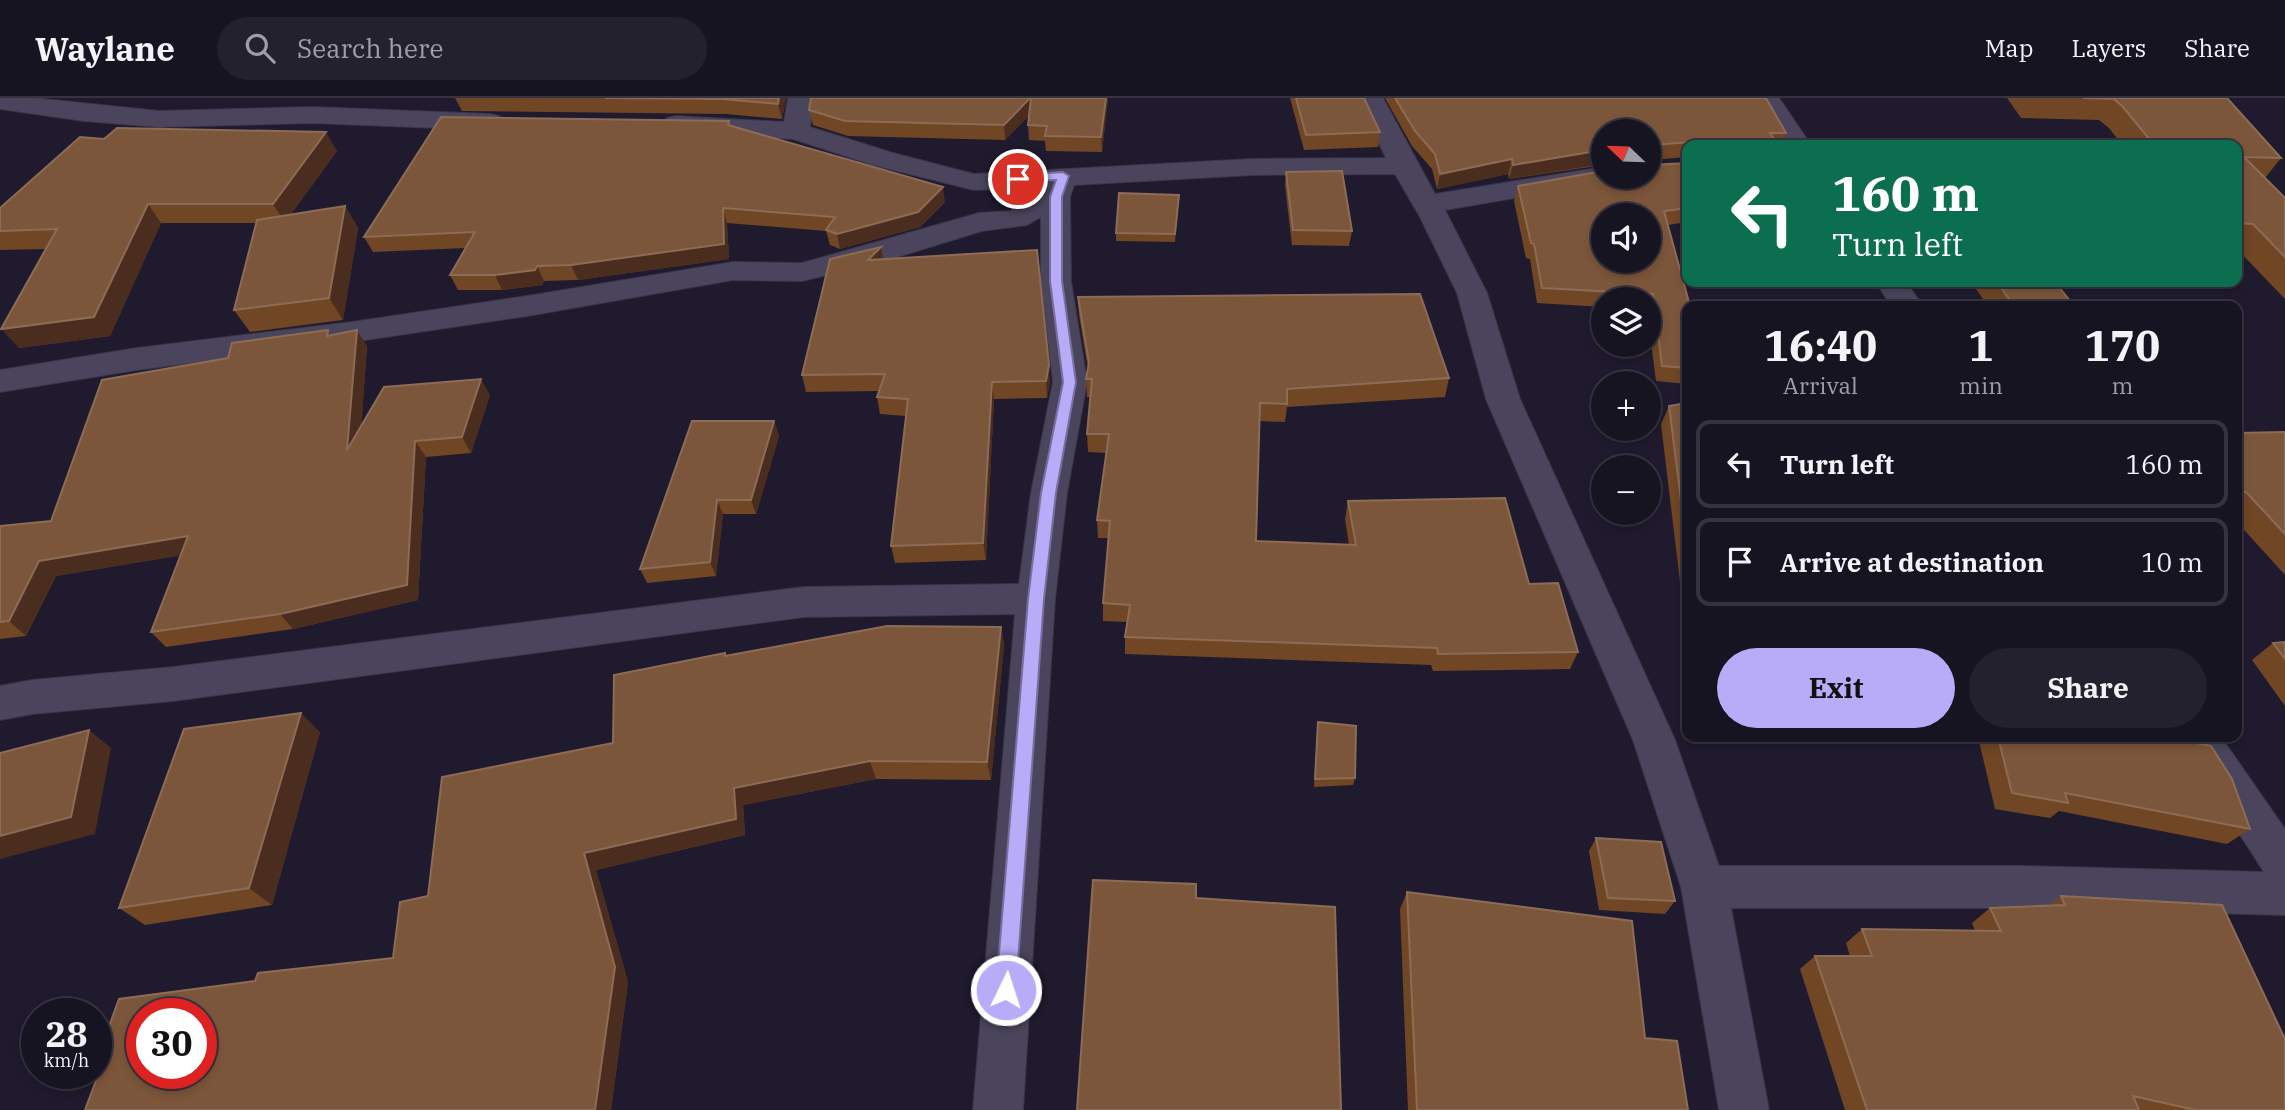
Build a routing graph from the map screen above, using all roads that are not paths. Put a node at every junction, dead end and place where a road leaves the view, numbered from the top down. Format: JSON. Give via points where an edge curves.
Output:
{"nodes":[{"id":1,"x":801,"y":98,"type":"edge"},
{"id":2,"x":1370,"y":98,"type":"edge"},
{"id":3,"x":1766,"y":98,"type":"edge"},
{"id":4,"x":0,"y":102,"type":"edge"},
{"id":5,"x":510,"y":122,"type":"edge"},
{"id":6,"x":646,"y":123,"type":"edge"},
{"id":7,"x":796,"y":131,"type":"junction"},
{"id":8,"x":1795,"y":140,"type":"edge"},
{"id":9,"x":1404,"y":166,"type":"junction"},
{"id":10,"x":1591,"y":177,"type":"edge"},
{"id":11,"x":1059,"y":186,"type":"junction"},
{"id":12,"x":1428,"y":204,"type":"junction"},
{"id":13,"x":0,"y":381,"type":"edge"},
{"id":14,"x":1036,"y":599,"type":"junction"},
{"id":15,"x":0,"y":703,"type":"edge"},
{"id":16,"x":2201,"y":742,"type":"edge"},
{"id":17,"x":2285,"y":866,"type":"edge"},
{"id":18,"x":1704,"y":887,"type":"junction"},
{"id":19,"x":2285,"y":894,"type":"edge"},
{"id":20,"x":998,"y":1110,"type":"edge"},
{"id":21,"x":1744,"y":1110,"type":"edge"}],
"edges":[{"from":1,"to":7,"type":"street"},
{"from":2,"to":9,"type":"street"},
{"from":3,"to":8,"type":"street"},
{"from":4,"to":5,"type":"street","via":[[159,119],[313,115]]},
{"from":6,"to":7,"type":"street"},
{"from":7,"to":11,"type":"street","via":[[974,182]]},
{"from":9,"to":11,"type":"street","via":[[1252,167]]},
{"from":9,"to":12,"type":"street"},
{"from":10,"to":12,"type":"street"},
{"from":11,"to":13,"type":"street","via":[[1017,219],[979,222],[802,272],[733,271],[513,308]]},
{"from":11,"to":14,"type":"street","via":[[1056,281],[1070,382],[1049,493]]},
{"from":12,"to":18,"type":"street","via":[[1472,293],[1503,399],[1654,740]]},
{"from":14,"to":15,"type":"street","via":[[804,602]]},
{"from":14,"to":20,"type":"street"},
{"from":16,"to":17,"type":"street"},
{"from":18,"to":19,"type":"street","via":[[2020,887]]},
{"from":18,"to":21,"type":"street"}]}
